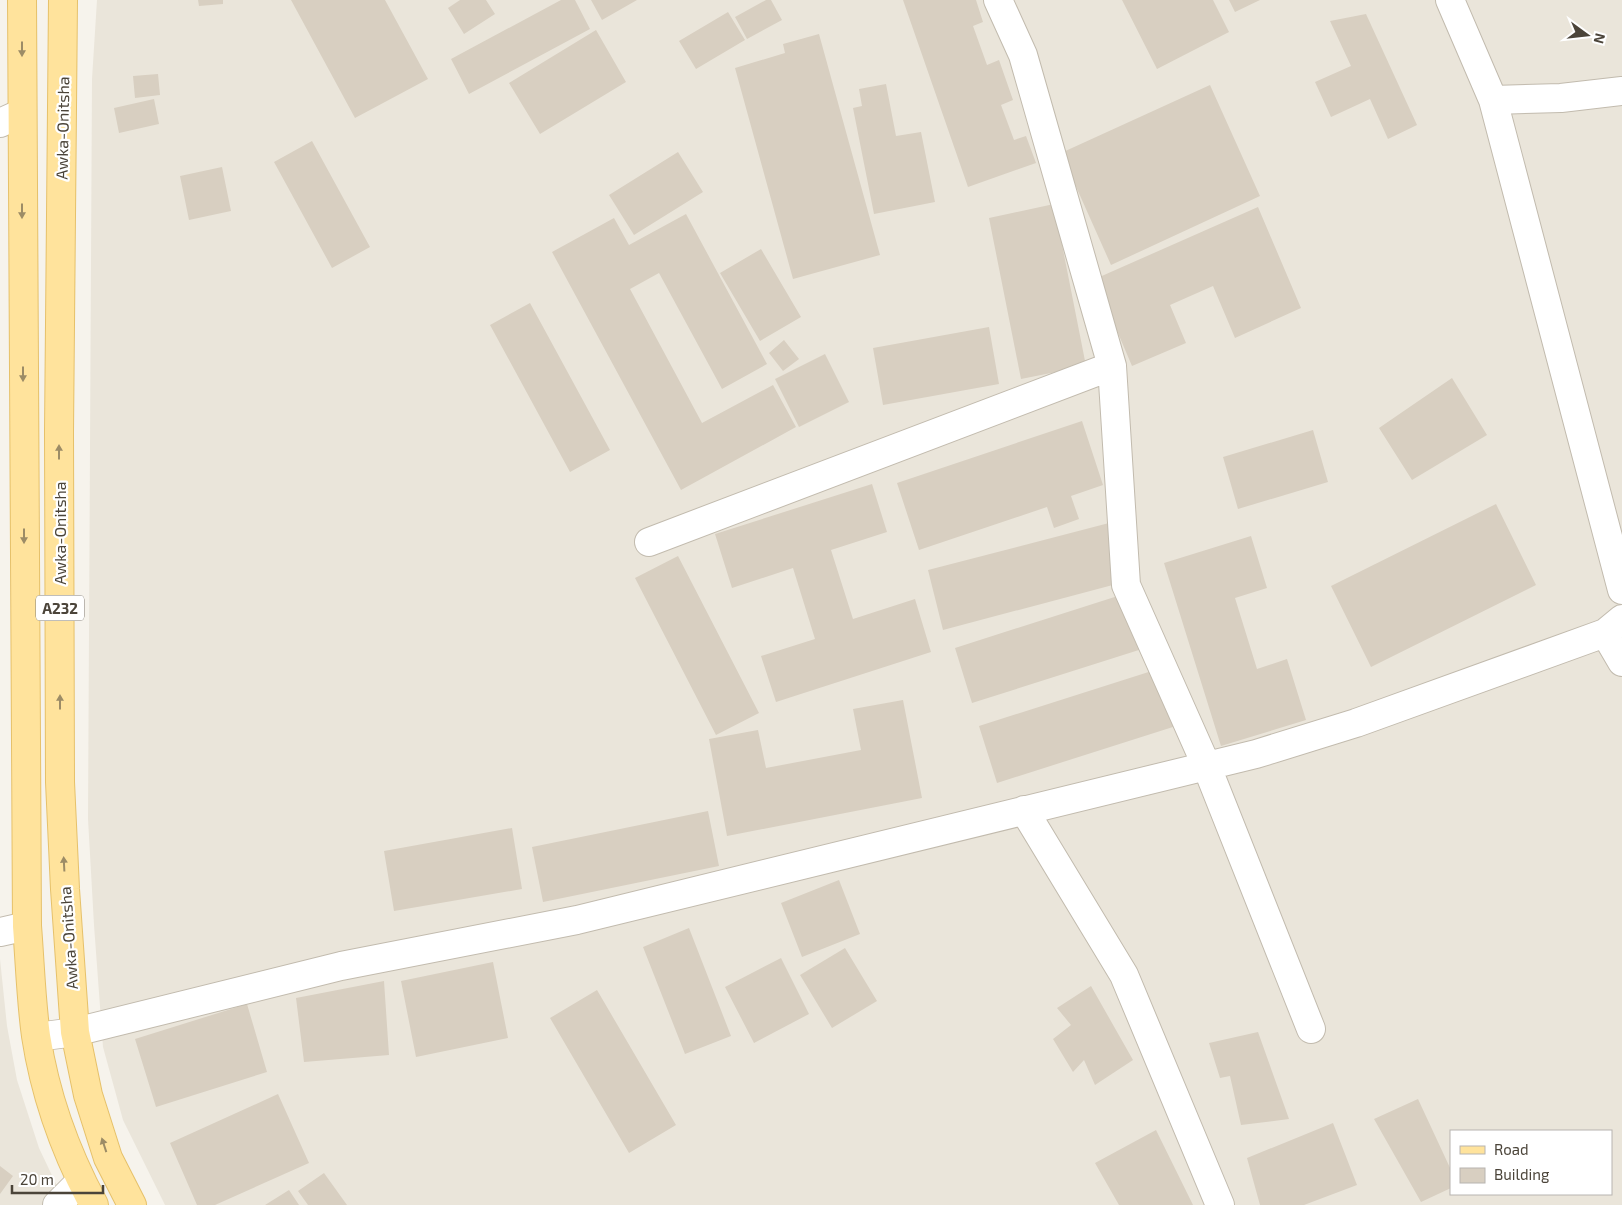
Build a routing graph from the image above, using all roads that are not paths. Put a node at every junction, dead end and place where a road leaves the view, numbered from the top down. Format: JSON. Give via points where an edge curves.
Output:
{"nodes":[{"id":1,"x":22,"y":0,"type":"edge"},
{"id":2,"x":63,"y":0,"type":"edge"},
{"id":3,"x":998,"y":0,"type":"edge"},
{"id":4,"x":1450,"y":0,"type":"edge"},
{"id":5,"x":1622,"y":91,"type":"edge"},
{"id":6,"x":1493,"y":100,"type":"junction"},
{"id":7,"x":11,"y":118,"type":"edge"},
{"id":8,"x":1112,"y":366,"type":"junction"},
{"id":9,"x":649,"y":542,"type":"dead end"},
{"id":10,"x":1622,"y":590,"type":"edge"},
{"id":11,"x":1613,"y":626,"type":"edge"},
{"id":12,"x":1622,"y":662,"type":"edge"},
{"id":13,"x":1207,"y":766,"type":"junction"},
{"id":14,"x":1024,"y":810,"type":"junction"},
{"id":15,"x":27,"y":926,"type":"junction"},
{"id":16,"x":0,"y":932,"type":"edge"},
{"id":17,"x":1312,"y":1029,"type":"dead end"},
{"id":18,"x":75,"y":1032,"type":"junction"},
{"id":19,"x":36,"y":1037,"type":"junction"},
{"id":20,"x":81,"y":1181,"type":"junction"},
{"id":21,"x":57,"y":1205,"type":"edge"},
{"id":22,"x":94,"y":1205,"type":"edge"},
{"id":23,"x":132,"y":1205,"type":"edge"},
{"id":24,"x":1220,"y":1205,"type":"edge"}],
"edges":[{"from":1,"to":7,"type":"main road","number":"A232","one_way":true},
{"from":18,"to":2,"type":"main road","name":"Awka-Onitsha","number":"A232","one_way":true,"via":[[60,782]]},
{"from":3,"to":8,"type":"street","via":[[1023,55]]},
{"from":4,"to":6,"type":"street"},
{"from":5,"to":6,"type":"street","via":[[1561,98]]},
{"from":6,"to":10,"type":"street"},
{"from":7,"to":15,"type":"main road","number":"A232","one_way":true},
{"from":8,"to":9,"type":"street"},
{"from":8,"to":13,"type":"street","via":[[1126,586]]},
{"from":11,"to":12,"type":"street"},
{"from":11,"to":13,"type":"street","via":[[1356,722]]},
{"from":13,"to":14,"type":"street"},
{"from":13,"to":17,"type":"street"},
{"from":14,"to":18,"type":"street","via":[[576,920],[341,966]]},
{"from":14,"to":24,"type":"street","via":[[1124,975]]},
{"from":15,"to":16,"type":"street"},
{"from":15,"to":19,"type":"main road","number":"A232"},
{"from":18,"to":19,"type":"street"},
{"from":23,"to":18,"type":"main road","name":"Awka-Onitsha","number":"A232","one_way":true,"via":[[102,1140],[88,1095]]},
{"from":19,"to":20,"type":"main road","number":"A232","via":[[62,1138]]},
{"from":20,"to":21,"type":"street"},
{"from":20,"to":22,"type":"main road","number":"A232"}]}
